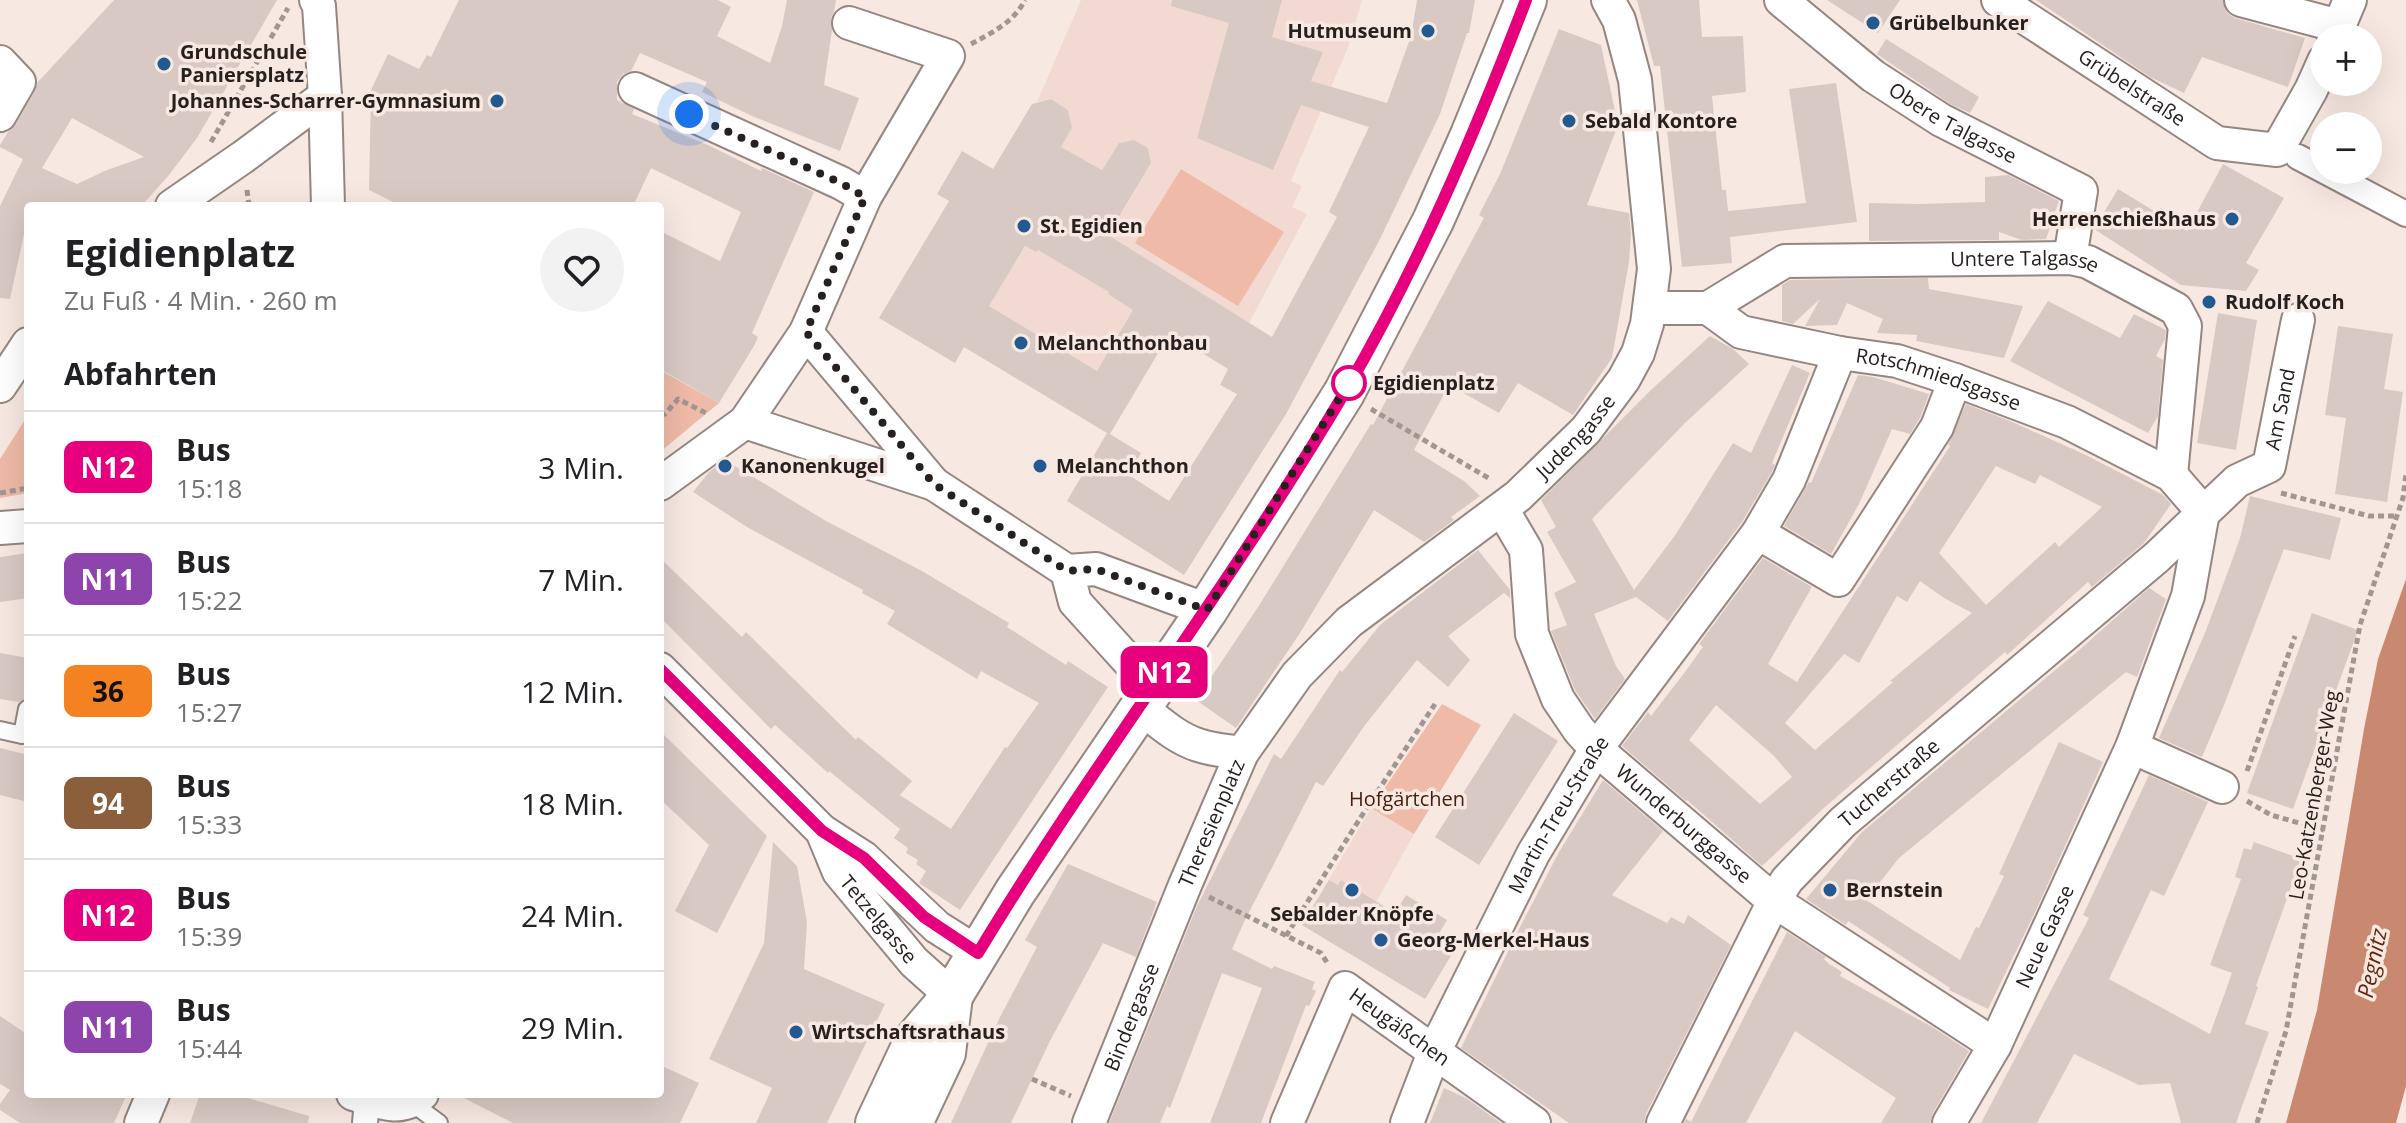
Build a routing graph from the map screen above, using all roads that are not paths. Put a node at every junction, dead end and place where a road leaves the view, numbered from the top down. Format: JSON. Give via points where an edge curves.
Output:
{"nodes":[{"id":1,"x":316,"y":0,"type":"edge"},
{"id":2,"x":1526,"y":0,"type":"edge"},
{"id":3,"x":1608,"y":0,"type":"edge"},
{"id":4,"x":1781,"y":0,"type":"edge"},
{"id":5,"x":1998,"y":0,"type":"edge"},
{"id":6,"x":2241,"y":0,"type":"edge"},
{"id":7,"x":2341,"y":21,"type":"edge"},
{"id":8,"x":849,"y":23,"type":"dead end"},
{"id":9,"x":0,"y":62,"type":"edge"},
{"id":10,"x":635,"y":89,"type":"dead end"},
{"id":11,"x":2310,"y":93,"type":"edge"},
{"id":12,"x":325,"y":96,"type":"junction"},
{"id":13,"x":0,"y":115,"type":"edge"},
{"id":14,"x":2288,"y":154,"type":"junction"},
{"id":15,"x":865,"y":197,"type":"junction"},
{"id":16,"x":178,"y":202,"type":"edge"},
{"id":17,"x":328,"y":202,"type":"edge"},
{"id":18,"x":2406,"y":214,"type":"edge"},
{"id":19,"x":2070,"y":258,"type":"junction"},
{"id":20,"x":1650,"y":308,"type":"junction"},
{"id":21,"x":1708,"y":308,"type":"junction"},
{"id":22,"x":2298,"y":320,"type":"dead end"},
{"id":23,"x":806,"y":332,"type":"junction"},
{"id":24,"x":24,"y":350,"type":"edge"},
{"id":25,"x":1840,"y":353,"type":"junction"},
{"id":26,"x":1955,"y":380,"type":"junction"},
{"id":27,"x":0,"y":386,"type":"edge"},
{"id":28,"x":738,"y":427,"type":"junction"},
{"id":29,"x":2171,"y":475,"type":"junction"},
{"id":30,"x":664,"y":481,"type":"edge"},
{"id":31,"x":934,"y":484,"type":"junction"},
{"id":32,"x":1510,"y":502,"type":"junction"},
{"id":33,"x":2203,"y":512,"type":"junction"},
{"id":34,"x":24,"y":526,"type":"edge"},
{"id":35,"x":0,"y":528,"type":"edge"},
{"id":36,"x":1758,"y":533,"type":"junction"},
{"id":37,"x":1067,"y":571,"type":"junction"},
{"id":38,"x":1207,"y":610,"type":"junction"},
{"id":39,"x":664,"y":673,"type":"edge"},
{"id":40,"x":1147,"y":697,"type":"junction"},
{"id":41,"x":24,"y":725,"type":"edge"},
{"id":42,"x":0,"y":730,"type":"edge"},
{"id":43,"x":2132,"y":747,"type":"junction"},
{"id":44,"x":1596,"y":749,"type":"junction"},
{"id":45,"x":1242,"y":753,"type":"junction"},
{"id":46,"x":2233,"y":785,"type":"road end"},
{"id":47,"x":822,"y":831,"type":"junction"},
{"id":48,"x":1180,"y":898,"type":"joint"},
{"id":49,"x":1774,"y":901,"type":"junction"},
{"id":50,"x":978,"y":953,"type":"junction"},
{"id":51,"x":952,"y":996,"type":"junction"},
{"id":52,"x":1995,"y":1045,"type":"junction"},
{"id":53,"x":1435,"y":1050,"type":"junction"},
{"id":54,"x":151,"y":1098,"type":"edge"},
{"id":55,"x":417,"y":1098,"type":"edge"},
{"id":56,"x":361,"y":1105,"type":"edge"},
{"id":57,"x":141,"y":1123,"type":"edge"},
{"id":58,"x":439,"y":1123,"type":"edge"},
{"id":59,"x":876,"y":1123,"type":"edge"},
{"id":60,"x":912,"y":1123,"type":"edge"},
{"id":61,"x":1089,"y":1123,"type":"edge"},
{"id":62,"x":1287,"y":1123,"type":"edge"},
{"id":63,"x":1407,"y":1123,"type":"edge"},
{"id":64,"x":1534,"y":1123,"type":"edge"},
{"id":65,"x":1663,"y":1123,"type":"edge"},
{"id":66,"x":1949,"y":1123,"type":"edge"}],
"edges":[{"from":1,"to":12,"type":"street"},
{"from":2,"to":38,"type":"street","via":[[1452,178],[1384,318],[1344,393]]},
{"from":3,"to":20,"type":"street","name":"Judengasse","via":[[1619,20],[1635,80],[1654,269]]},
{"from":4,"to":19,"type":"street","name":"Obere Talgasse","via":[[1873,76],[1941,120],[2081,191]]},
{"from":5,"to":14,"type":"street","name":"Grübelstraße","via":[[2217,143]]},
{"from":6,"to":7,"type":"street"},
{"from":8,"to":15,"type":"street","via":[[948,56]]},
{"from":9,"to":13,"type":"street","via":[[19,82]]},
{"from":10,"to":15,"type":"street"},
{"from":11,"to":14,"type":"street"},
{"from":12,"to":16,"type":"street"},
{"from":12,"to":17,"type":"street"},
{"from":14,"to":18,"type":"street"},
{"from":15,"to":23,"type":"street"},
{"from":19,"to":21,"type":"street","name":"Untere Talgasse","via":[[1785,261]]},
{"from":19,"to":29,"type":"street","name":"Untere Talgasse","via":[[2088,262],[2176,309],[2185,326]]},
{"from":20,"to":21,"type":"street"},
{"from":20,"to":32,"type":"street","name":"Judengasse","via":[[1638,353],[1624,379],[1586,430]]},
{"from":21,"to":25,"type":"street","name":"Rotschmiedsgasse","via":[[1741,332]]},
{"from":22,"to":33,"type":"street","name":"Am Sand","via":[[2269,466],[2237,481]]},
{"from":23,"to":28,"type":"street"},
{"from":23,"to":31,"type":"street"},
{"from":24,"to":27,"type":"street"},
{"from":25,"to":26,"type":"street","name":"Rotschmiedsgasse","via":[[1897,361]]},
{"from":25,"to":36,"type":"street","name":"Martin-Treu-Straße","via":[[1789,480]]},
{"from":26,"to":29,"type":"street","name":"Rotschmiedsgasse","via":[[2067,422]]},
{"from":26,"to":36,"type":"street","via":[[1937,427],[1838,580]]},
{"from":28,"to":30,"type":"street"},
{"from":28,"to":31,"type":"street"},
{"from":29,"to":33,"type":"street","name":"Rotschmiedsgasse"},
{"from":31,"to":37,"type":"street"},
{"from":32,"to":44,"type":"street","name":"Wunderburggasse","via":[[1526,550],[1532,634],[1558,699]]},
{"from":32,"to":45,"type":"street","name":"Judengasse","via":[[1338,631],[1297,675]]},
{"from":33,"to":43,"type":"street","name":"Neue Gasse","via":[[2188,596]]},
{"from":33,"to":49,"type":"street","name":"Tucherstraße","via":[[2157,557],[1843,822],[1787,880]]},
{"from":34,"to":35,"type":"street"},
{"from":36,"to":44,"type":"street","name":"Martin-Treu-Straße"},
{"from":37,"to":38,"type":"street","via":[[1096,569]]},
{"from":37,"to":40,"type":"street","via":[[1075,602]]},
{"from":38,"to":40,"type":"street"},
{"from":39,"to":47,"type":"street","name":"Tetzelgasse"},
{"from":40,"to":45,"type":"street","name":"Theresienplatz","via":[[1184,739]]},
{"from":40,"to":50,"type":"street"},
{"from":41,"to":42,"type":"lane","via":[[22,735]]},
{"from":43,"to":46,"type":"street"},
{"from":43,"to":52,"type":"street","name":"Neue Gasse"},
{"from":44,"to":49,"type":"street","name":"Wunderburggasse"},
{"from":44,"to":53,"type":"street","name":"Martin-Treu-Straße","via":[[1533,854]]},
{"from":45,"to":48,"type":"street","name":"Theresienplatz"},
{"from":47,"to":50,"type":"street","name":"Tetzelgasse","via":[[864,858],[924,917]]},
{"from":47,"to":51,"type":"street","name":"Tetzelgasse","via":[[839,872],[914,962]]},
{"from":48,"to":61,"type":"street","name":"Bindergasse"},
{"from":49,"to":52,"type":"street","name":"Wunderburggasse"},
{"from":49,"to":65,"type":"street","name":"Tucherstraße"},
{"from":50,"to":51,"type":"street"},
{"from":51,"to":59,"type":"street","via":[[916,1038]]},
{"from":51,"to":60,"type":"street","via":[[945,1053]]},
{"from":52,"to":66,"type":"street","name":"Neue Gasse"},
{"from":53,"to":62,"type":"street","name":"Heugäßchen","via":[[1345,988]]},
{"from":53,"to":63,"type":"street","name":"Martin-Treu-Straße"},
{"from":53,"to":64,"type":"street","name":"Heugäßchen"},
{"from":54,"to":57,"type":"street"},
{"from":55,"to":56,"type":"street"},
{"from":55,"to":58,"type":"lane"}]}
